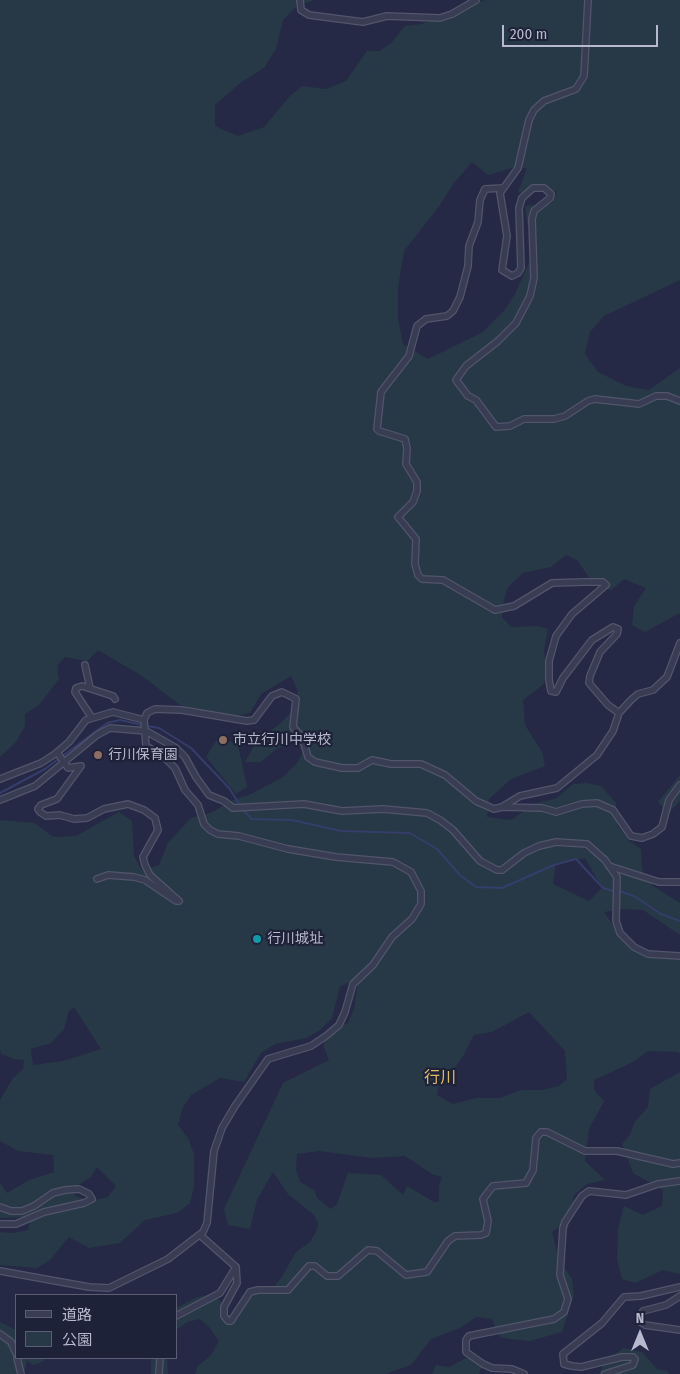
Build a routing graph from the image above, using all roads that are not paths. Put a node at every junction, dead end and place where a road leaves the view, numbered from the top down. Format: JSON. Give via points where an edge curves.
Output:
{"nodes":[{"id":1,"x":300,"y":0,"type":"edge"},
{"id":2,"x":476,"y":0,"type":"edge"},
{"id":3,"x":588,"y":0,"type":"edge"},
{"id":4,"x":502,"y":188,"type":"junction"},
{"id":5,"x":680,"y":401,"type":"edge"},
{"id":6,"x":680,"y":643,"type":"edge"},
{"id":7,"x":85,"y":665,"type":"dead end"},
{"id":8,"x":90,"y":688,"type":"junction"},
{"id":9,"x":115,"y":699,"type":"dead end"},
{"id":10,"x":619,"y":713,"type":"junction"},
{"id":11,"x":92,"y":718,"type":"junction"},
{"id":12,"x":144,"y":720,"type":"junction"},
{"id":13,"x":146,"y":731,"type":"junction"},
{"id":14,"x":57,"y":752,"type":"junction"},
{"id":15,"x":64,"y":762,"type":"junction"},
{"id":16,"x":0,"y":779,"type":"edge"},
{"id":17,"x":680,"y":786,"type":"edge"},
{"id":18,"x":0,"y":800,"type":"edge"},
{"id":19,"x":502,"y":807,"type":"junction"},
{"id":20,"x":609,"y":866,"type":"junction"},
{"id":21,"x":98,"y":879,"type":"dead end"},
{"id":22,"x":680,"y":882,"type":"edge"},
{"id":23,"x":680,"y":956,"type":"edge"},
{"id":24,"x":680,"y":1163,"type":"edge"},
{"id":25,"x":680,"y":1181,"type":"edge"},
{"id":26,"x":0,"y":1207,"type":"edge"},
{"id":27,"x":0,"y":1224,"type":"edge"},
{"id":28,"x":200,"y":1235,"type":"junction"},
{"id":29,"x":236,"y":1267,"type":"junction"},
{"id":30,"x":0,"y":1271,"type":"edge"},
{"id":31,"x":680,"y":1287,"type":"edge"},
{"id":32,"x":680,"y":1296,"type":"edge"},
{"id":33,"x":178,"y":1315,"type":"edge"},
{"id":34,"x":680,"y":1330,"type":"edge"},
{"id":35,"x":0,"y":1334,"type":"edge"},
{"id":36,"x":15,"y":1351,"type":"edge"},
{"id":37,"x":17,"y":1359,"type":"edge"},
{"id":38,"x":160,"y":1359,"type":"edge"},
{"id":39,"x":20,"y":1374,"type":"edge"},
{"id":40,"x":159,"y":1374,"type":"edge"},
{"id":41,"x":524,"y":1374,"type":"edge"},
{"id":42,"x":605,"y":1374,"type":"edge"}],
"edges":[{"from":1,"to":2,"type":"street","via":[[301,10],[308,15],[363,22],[387,16],[440,18]]},
{"from":3,"to":4,"type":"street","via":[[584,76],[576,89],[544,102],[534,110],[518,168]]},
{"from":4,"to":5,"type":"street","via":[[499,200],[506,236],[502,270],[512,276],[521,268],[519,208],[522,198],[533,188],[544,188],[551,194],[534,212],[532,219],[534,278],[530,296],[516,323],[466,366],[456,380],[458,386],[476,400],[496,427],[510,426],[524,419],[565,416],[596,399],[639,404],[656,396],[668,396]]},
{"from":4,"to":10,"type":"street","via":[[484,189],[460,296],[447,316],[426,319],[417,326],[404,366],[381,392],[376,428],[379,432],[405,439],[406,464],[417,482],[417,491],[413,502],[398,517],[416,538],[415,564],[422,579],[444,580],[495,610],[514,606],[552,584],[603,582],[606,585],[572,614],[556,636],[549,661],[549,680],[551,691],[556,692],[592,640],[613,628],[618,629],[600,652],[589,683]]},
{"from":6,"to":10,"type":"street","via":[[660,685],[638,694]]},
{"from":7,"to":8,"type":"street"},
{"from":8,"to":9,"type":"street"},
{"from":8,"to":11,"type":"street","via":[[82,686],[75,692]]},
{"from":10,"to":19,"type":"street","via":[[607,741],[590,761],[557,788],[520,796]]},
{"from":11,"to":12,"type":"street","via":[[113,712]]},
{"from":11,"to":14,"type":"street","via":[[83,723]]},
{"from":12,"to":13,"type":"street"},
{"from":12,"to":19,"type":"street","via":[[147,713],[182,710],[254,720],[272,696],[282,692],[296,699],[293,727],[302,737],[308,757],[316,762],[342,768],[358,768],[372,760],[421,764],[445,775],[485,806]]},
{"from":13,"to":15,"type":"street","via":[[110,728]]},
{"from":13,"to":20,"type":"street","via":[[176,748],[186,757],[209,795],[233,808],[304,804],[342,811],[419,811],[440,820],[480,861],[497,870],[502,870],[524,853],[556,842],[587,844]]},
{"from":13,"to":28,"type":"street","via":[[146,746],[170,761],[185,790],[198,805],[204,824],[213,832],[336,857],[393,862],[411,872],[421,892],[421,904],[416,915],[353,984],[339,1025],[311,1046],[268,1059],[235,1106],[216,1141],[207,1223]]},
{"from":14,"to":15,"type":"street"},
{"from":14,"to":16,"type":"street","via":[[41,763]]},
{"from":15,"to":18,"type":"street","via":[[35,786]]},
{"from":15,"to":21,"type":"street","via":[[70,768],[81,766],[57,799],[41,805],[40,812],[46,816],[74,819],[87,818],[104,808],[128,804],[144,810],[155,818],[158,830],[143,857],[145,865],[150,874],[179,901],[145,880],[134,877],[108,874]]},
{"from":17,"to":19,"type":"street","via":[[669,800],[662,827],[642,838],[631,836],[612,810],[598,804],[582,804],[556,812],[542,808]]},
{"from":20,"to":22,"type":"street","via":[[658,882]]},
{"from":20,"to":23,"type":"street","via":[[616,877],[616,921],[620,933],[634,947],[656,956]]},
{"from":24,"to":29,"type":"street","via":[[617,1151],[585,1151],[541,1132],[536,1138],[533,1170],[526,1183],[493,1186],[483,1199],[488,1221],[486,1233],[455,1236],[427,1272],[406,1275],[377,1251],[368,1250],[338,1276],[327,1276],[315,1266],[309,1266],[288,1290],[250,1292],[235,1318],[228,1321],[224,1307],[236,1283]]},
{"from":25,"to":41,"type":"street","via":[[658,1184],[626,1195],[589,1191],[582,1196],[563,1228],[560,1275],[568,1299],[564,1312],[554,1319],[468,1336],[466,1352],[483,1364]]},
{"from":26,"to":27,"type":"street","via":[[22,1211],[53,1193],[65,1190],[79,1189],[90,1194],[92,1199],[44,1212],[16,1224]]},
{"from":28,"to":29,"type":"street"},
{"from":28,"to":30,"type":"street","via":[[168,1259],[108,1288]]},
{"from":29,"to":33,"type":"street","via":[[220,1293]]},
{"from":31,"to":42,"type":"street","via":[[624,1297],[602,1323],[563,1354],[564,1364],[581,1367],[622,1357],[635,1359],[633,1365]]},
{"from":32,"to":34,"type":"street","via":[[666,1305],[643,1311],[639,1321],[645,1325]]},
{"from":35,"to":36,"type":"street","via":[[11,1342]]},
{"from":37,"to":39,"type":"street"},
{"from":38,"to":40,"type":"street"}]}
